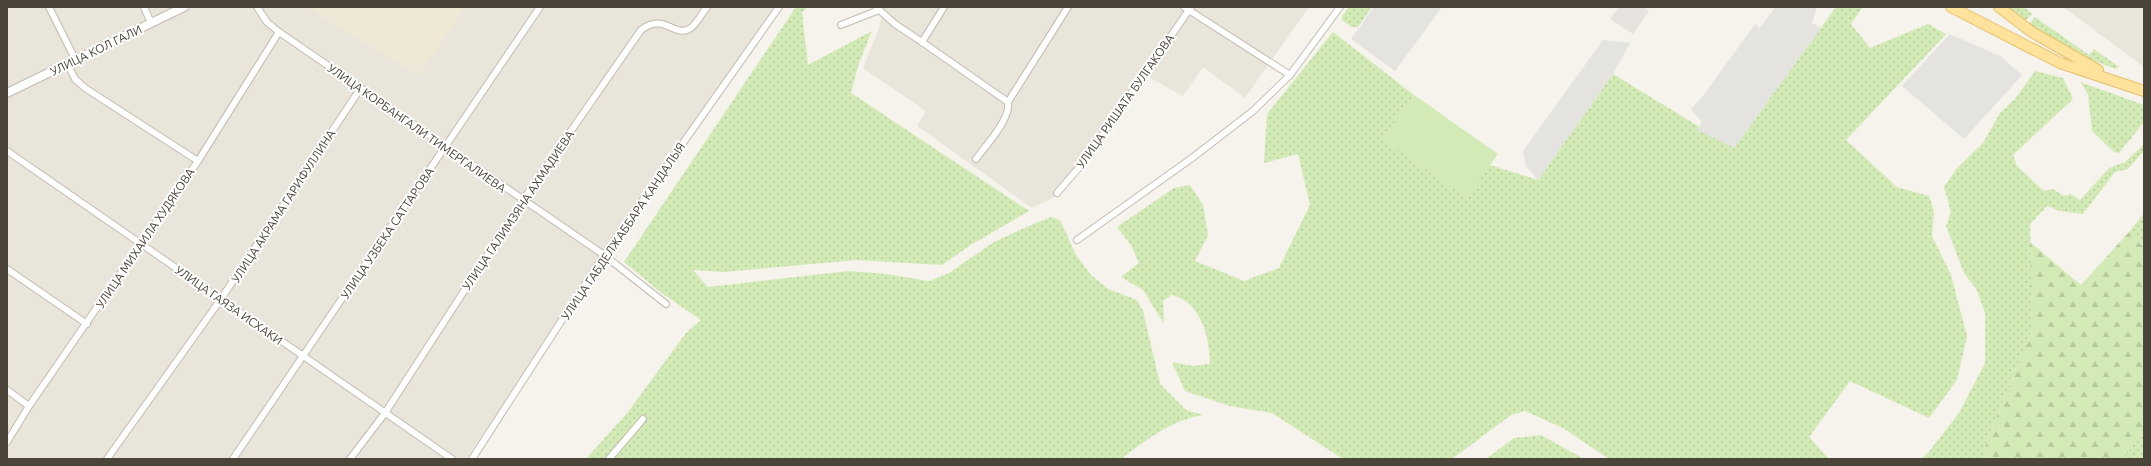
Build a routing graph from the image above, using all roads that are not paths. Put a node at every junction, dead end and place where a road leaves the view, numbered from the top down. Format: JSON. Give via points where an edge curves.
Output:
{"nodes":[{"id":1,"x":49,"y":7,"type":"edge"},
{"id":2,"x":144,"y":7,"type":"edge"},
{"id":3,"x":184,"y":7,"type":"edge"},
{"id":4,"x":258,"y":7,"type":"edge"},
{"id":5,"x":540,"y":7,"type":"edge"},
{"id":6,"x":706,"y":7,"type":"edge"},
{"id":7,"x":779,"y":7,"type":"edge"},
{"id":8,"x":944,"y":7,"type":"edge"},
{"id":9,"x":1068,"y":7,"type":"edge"},
{"id":10,"x":1340,"y":7,"type":"edge"},
{"id":11,"x":1952,"y":7,"type":"edge"},
{"id":12,"x":1961,"y":7,"type":"edge"},
{"id":13,"x":1999,"y":7,"type":"edge"},
{"id":14,"x":878,"y":8,"type":"edge"},
{"id":15,"x":1188,"y":8,"type":"edge"},
{"id":16,"x":151,"y":23,"type":"junction"},
{"id":17,"x":841,"y":25,"type":"dead end"},
{"id":18,"x":279,"y":32,"type":"junction"},
{"id":19,"x":922,"y":42,"type":"junction"},
{"id":20,"x":2065,"y":52,"type":"junction"},
{"id":21,"x":75,"y":59,"type":"junction"},
{"id":22,"x":67,"y":63,"type":"junction"},
{"id":23,"x":2060,"y":63,"type":"junction"},
{"id":24,"x":1290,"y":75,"type":"junction"},
{"id":25,"x":2119,"y":81,"type":"junction"},
{"id":26,"x":360,"y":89,"type":"junction"},
{"id":27,"x":2144,"y":91,"type":"edge"},
{"id":28,"x":7,"y":93,"type":"edge"},
{"id":29,"x":1008,"y":102,"type":"junction"},
{"id":30,"x":446,"y":148,"type":"junction"},
{"id":31,"x":7,"y":151,"type":"edge"},
{"id":32,"x":976,"y":159,"type":"dead end"},
{"id":33,"x":198,"y":161,"type":"junction"},
{"id":34,"x":1057,"y":193,"type":"dead end"},
{"id":35,"x":522,"y":200,"type":"junction"},
{"id":36,"x":1077,"y":240,"type":"dead end"},
{"id":37,"x":141,"y":244,"type":"junction"},
{"id":38,"x":604,"y":255,"type":"junction"},
{"id":39,"x":7,"y":269,"type":"edge"},
{"id":40,"x":221,"y":299,"type":"junction"},
{"id":41,"x":666,"y":304,"type":"dead end"},
{"id":42,"x":87,"y":324,"type":"junction"},
{"id":43,"x":303,"y":356,"type":"junction"},
{"id":44,"x":7,"y":390,"type":"edge"},
{"id":45,"x":29,"y":406,"type":"junction"},
{"id":46,"x":385,"y":413,"type":"junction"},
{"id":47,"x":643,"y":419,"type":"dead end"},
{"id":48,"x":7,"y":442,"type":"edge"},
{"id":49,"x":107,"y":459,"type":"edge"},
{"id":50,"x":233,"y":459,"type":"edge"},
{"id":51,"x":350,"y":459,"type":"edge"},
{"id":52,"x":452,"y":459,"type":"edge"},
{"id":53,"x":472,"y":459,"type":"edge"},
{"id":54,"x":609,"y":459,"type":"edge"}],
"edges":[{"from":1,"to":21,"type":"street"},
{"from":2,"to":16,"type":"street"},
{"from":3,"to":16,"type":"street","name":"УЛИЦА КОЛ ГАЛИ"},
{"from":4,"to":18,"type":"street","name":"УЛИЦА КОРБАНГАЛИ ТИМЕРГАЛИЕВА","via":[[267,22]]},
{"from":5,"to":30,"type":"street","name":"УЛИЦА УЗБЕКА САТТАРОВА"},
{"from":6,"to":35,"type":"street","name":"УЛИЦА ГАЛИМЗЯНА АХМАДИЕВА","via":[[693,27],[688,30],[674,30],[666,24],[657,22],[648,24],[641,30]]},
{"from":7,"to":38,"type":"street","name":"УЛИЦА ГАБДЕЛЖАББАРА КАНДАЛЫЯ"},
{"from":8,"to":19,"type":"street"},
{"from":9,"to":29,"type":"street"},
{"from":10,"to":24,"type":"street"},
{"from":11,"to":12,"type":"main road"},
{"from":11,"to":23,"type":"main road"},
{"from":13,"to":20,"type":"main road","via":[[2032,32]]},
{"from":14,"to":17,"type":"street"},
{"from":14,"to":19,"type":"street","via":[[895,24]]},
{"from":15,"to":24,"type":"street"},
{"from":15,"to":34,"type":"street","name":"УЛИЦА РИШАТА БУЛГАКОВА","via":[[1083,163]]},
{"from":16,"to":21,"type":"street","name":"УЛИЦА КОЛ ГАЛИ"},
{"from":18,"to":26,"type":"street","name":"УЛИЦА КОРБАНГАЛИ ТИМЕРГАЛИЕВА"},
{"from":18,"to":33,"type":"street","name":"УЛИЦА МИХАИЛА ХУДЯКОВА"},
{"from":19,"to":29,"type":"street"},
{"from":20,"to":23,"type":"main road"},
{"from":20,"to":25,"type":"main road"},
{"from":21,"to":22,"type":"street","name":"УЛИЦА КОЛ ГАЛИ"},
{"from":22,"to":28,"type":"street","name":"УЛИЦА КОЛ ГАЛИ"},
{"from":22,"to":33,"type":"street","via":[[75,79],[85,88]]},
{"from":23,"to":25,"type":"main road"},
{"from":24,"to":36,"type":"street","via":[[1253,111]]},
{"from":25,"to":27,"type":"main road"},
{"from":26,"to":30,"type":"street","name":"УЛИЦА КОРБАНГАЛИ ТИМЕРГАЛИЕВА"},
{"from":26,"to":40,"type":"street","name":"УЛИЦА АКРАМА ГАРИФУЛЛИНА"},
{"from":29,"to":32,"type":"street","via":[[1009,109],[1005,118]]},
{"from":30,"to":35,"type":"street","name":"УЛИЦА КОРБАНГАЛИ ТИМЕРГАЛИЕВА"},
{"from":30,"to":43,"type":"street","name":"УЛИЦА УЗБЕКА САТТАРОВА"},
{"from":31,"to":37,"type":"street","name":"УЛИЦА ГАЯЗА ИСХАКИ"},
{"from":33,"to":37,"type":"street","name":"УЛИЦА МИХАИЛА ХУДЯКОВА"},
{"from":35,"to":38,"type":"street","name":"УЛИЦА КОРБАНГАЛИ ТИМЕРГАЛИЕВА"},
{"from":35,"to":46,"type":"street","name":"УЛИЦА ГАЛИМЗЯНА АХМАДИЕВА"},
{"from":37,"to":40,"type":"street","name":"УЛИЦА ГАЯЗА ИСХАКИ"},
{"from":37,"to":42,"type":"street","name":"УЛИЦА МИХАИЛА ХУДЯКОВА"},
{"from":38,"to":41,"type":"street","name":"УЛИЦА КОРБАНГАЛИ ТИМЕРГАЛИЕВА"},
{"from":38,"to":53,"type":"street","name":"УЛИЦА ГАБДЕЛЖАББАРА КАНДАЛЫЯ"},
{"from":39,"to":42,"type":"street"},
{"from":40,"to":43,"type":"street","name":"УЛИЦА ГАЯЗА ИСХАКИ"},
{"from":40,"to":49,"type":"street","name":"УЛИЦА АКРАМА ГАРИФУЛЛИНА"},
{"from":42,"to":45,"type":"street","name":"УЛИЦА МИХАИЛА ХУДЯКОВА"},
{"from":43,"to":46,"type":"street","name":"УЛИЦА ГАЯЗА ИСХАКИ"},
{"from":43,"to":50,"type":"street","name":"УЛИЦА УЗБЕКА САТТАРОВА"},
{"from":44,"to":45,"type":"street"},
{"from":45,"to":48,"type":"street","name":"УЛИЦА МИХАИЛА ХУДЯКОВА"},
{"from":46,"to":51,"type":"street","name":"УЛИЦА ГАЛИМЗЯНА АХМАДИЕВА"},
{"from":46,"to":52,"type":"street","name":"УЛИЦА ГАЯЗА ИСХАКИ"},
{"from":47,"to":54,"type":"street"}]}
